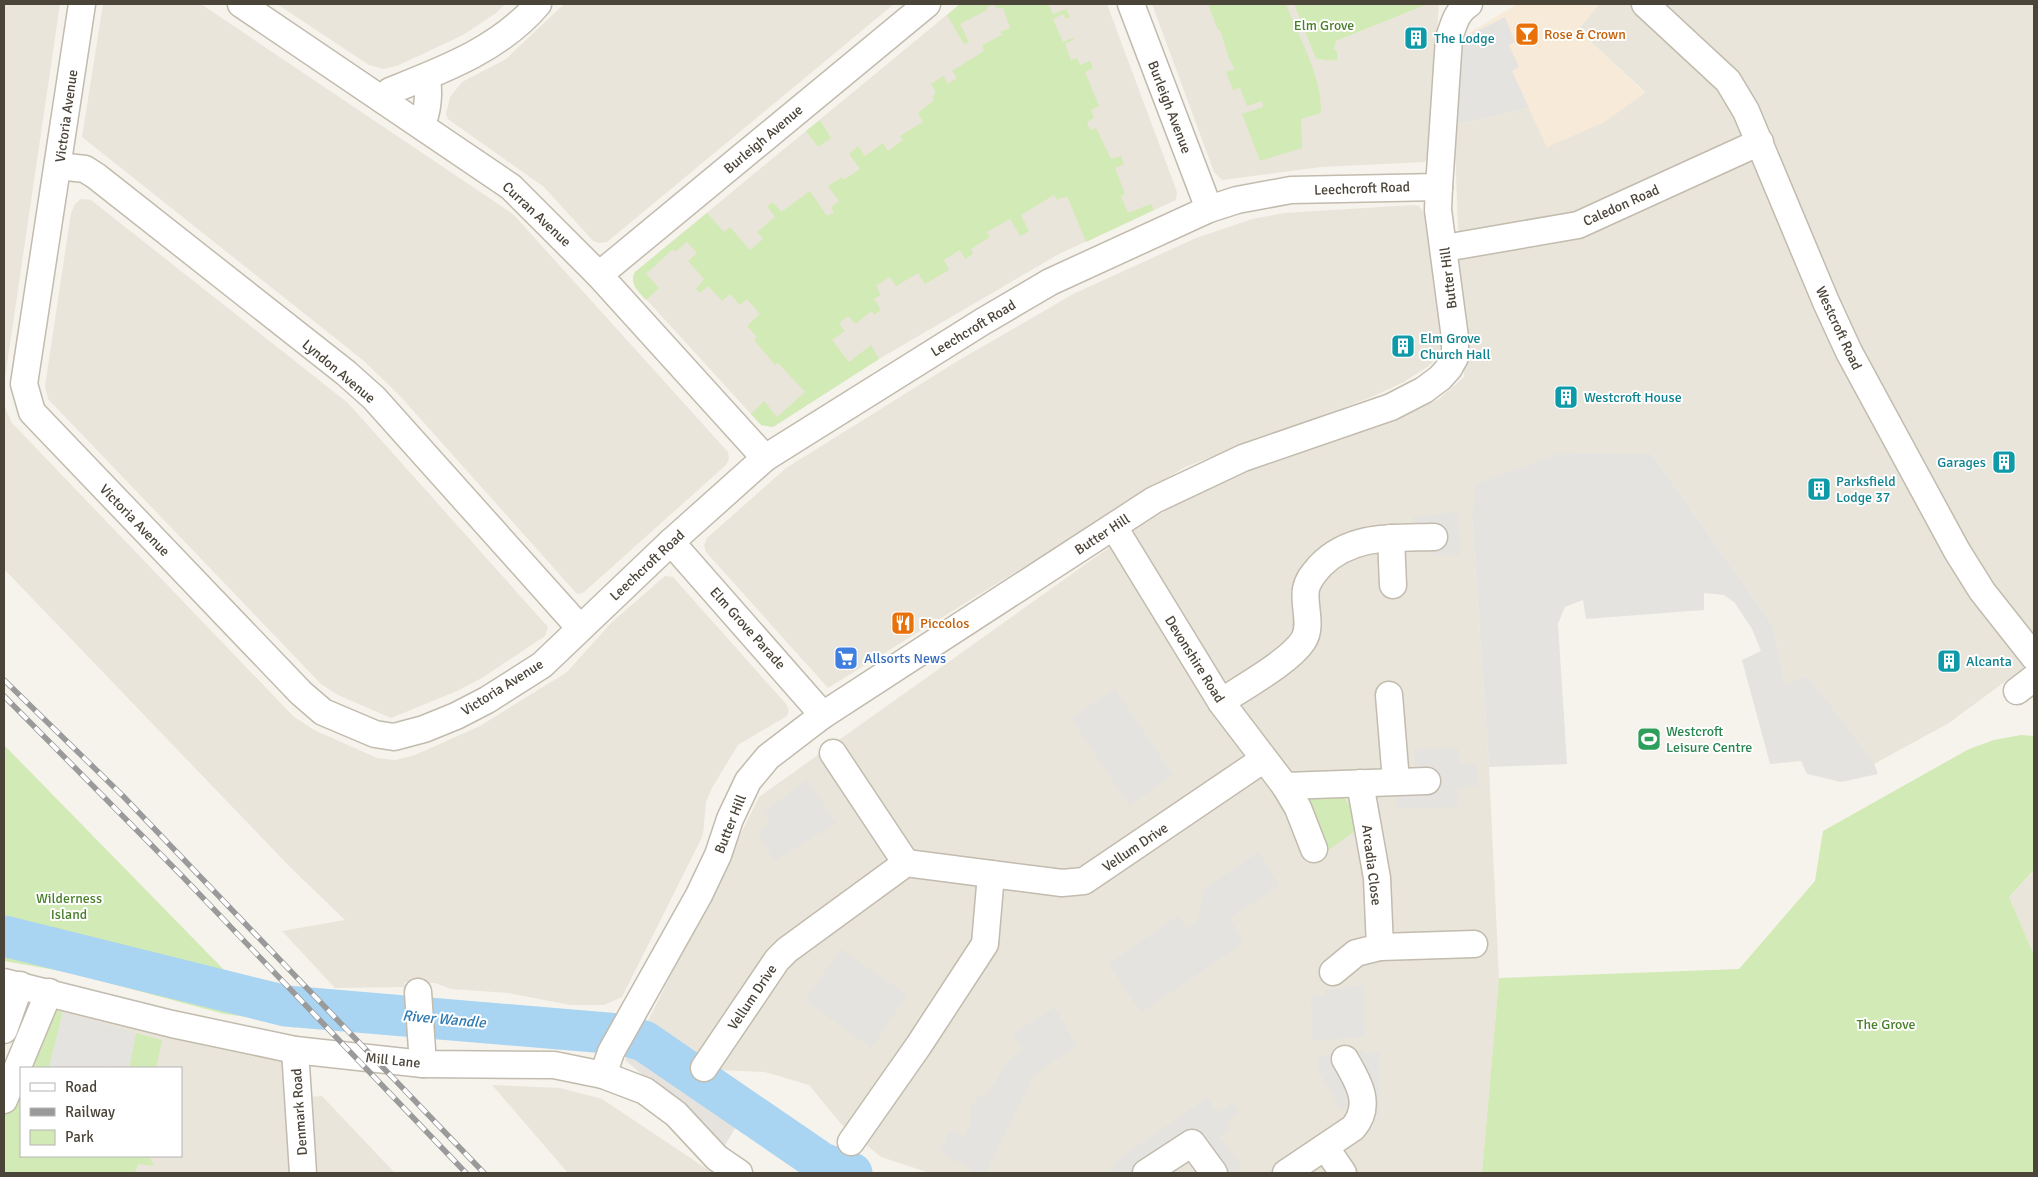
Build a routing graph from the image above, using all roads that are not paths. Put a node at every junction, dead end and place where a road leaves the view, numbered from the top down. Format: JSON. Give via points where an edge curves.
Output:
{"nodes":[{"id":1,"x":82,"y":4,"type":"edge"},
{"id":2,"x":241,"y":4,"type":"edge"},
{"id":3,"x":538,"y":4,"type":"edge"},
{"id":4,"x":927,"y":4,"type":"edge"},
{"id":5,"x":1131,"y":4,"type":"edge"},
{"id":6,"x":1470,"y":4,"type":"edge"},
{"id":7,"x":1645,"y":4,"type":"edge"},
{"id":8,"x":426,"y":77,"type":"junction"},
{"id":9,"x":383,"y":100,"type":"junction"},
{"id":10,"x":421,"y":124,"type":"junction"},
{"id":11,"x":1760,"y":142,"type":"junction"},
{"id":12,"x":58,"y":166,"type":"junction"},
{"id":13,"x":1439,"y":187,"type":"junction"},
{"id":14,"x":1209,"y":209,"type":"junction"},
{"id":15,"x":1445,"y":248,"type":"junction"},
{"id":16,"x":599,"y":275,"type":"junction"},
{"id":17,"x":765,"y":458,"type":"junction"},
{"id":18,"x":1114,"y":527,"type":"junction"},
{"id":19,"x":1434,"y":537,"type":"dead end"},
{"id":20,"x":1391,"y":538,"type":"junction"},
{"id":21,"x":671,"y":542,"type":"junction"},
{"id":22,"x":1393,"y":585,"type":"dead end"},
{"id":23,"x":580,"y":628,"type":"junction"},
{"id":24,"x":2034,"y":657,"type":"edge"},
{"id":25,"x":1389,"y":695,"type":"dead end"},
{"id":26,"x":1221,"y":702,"type":"junction"},
{"id":27,"x":823,"y":715,"type":"junction"},
{"id":28,"x":833,"y":753,"type":"dead end"},
{"id":29,"x":1264,"y":759,"type":"junction"},
{"id":30,"x":1426,"y":781,"type":"dead end"},
{"id":31,"x":1396,"y":782,"type":"junction"},
{"id":32,"x":1360,"y":783,"type":"junction"},
{"id":33,"x":1285,"y":786,"type":"junction"},
{"id":34,"x":1314,"y":849,"type":"dead end"},
{"id":35,"x":906,"y":863,"type":"junction"},
{"id":36,"x":991,"y":874,"type":"junction"},
{"id":37,"x":1474,"y":944,"type":"dead end"},
{"id":38,"x":1380,"y":948,"type":"junction"},
{"id":39,"x":1333,"y":972,"type":"dead end"},
{"id":40,"x":12,"y":983,"type":"edge"},
{"id":41,"x":48,"y":992,"type":"junction"},
{"id":42,"x":418,"y":992,"type":"dead end"},
{"id":43,"x":4,"y":1030,"type":"edge"},
{"id":44,"x":295,"y":1050,"type":"junction"},
{"id":45,"x":1345,"y":1059,"type":"dead end"},
{"id":46,"x":423,"y":1064,"type":"junction"},
{"id":47,"x":607,"y":1064,"type":"junction"},
{"id":48,"x":704,"y":1068,"type":"dead end"},
{"id":49,"x":4,"y":1100,"type":"edge"},
{"id":50,"x":851,"y":1142,"type":"dead end"},
{"id":51,"x":1326,"y":1148,"type":"junction"},
{"id":52,"x":303,"y":1173,"type":"edge"},
{"id":53,"x":739,"y":1173,"type":"edge"},
{"id":54,"x":1146,"y":1173,"type":"edge"},
{"id":55,"x":1214,"y":1173,"type":"edge"},
{"id":56,"x":1286,"y":1173,"type":"edge"},
{"id":57,"x":1343,"y":1173,"type":"edge"}],
"edges":[{"from":1,"to":12,"type":"street","name":"Victoria Avenue"},
{"from":2,"to":9,"type":"street","name":"Curran Avenue"},
{"from":3,"to":8,"type":"street","via":[[502,38]]},
{"from":4,"to":16,"type":"street","name":"Burleigh Avenue"},
{"from":5,"to":14,"type":"street","name":"Burleigh Avenue"},
{"from":6,"to":13,"type":"street","name":"Butter Hill","via":[[1456,16],[1449,38]]},
{"from":7,"to":11,"type":"street","name":"Westcroft Road","via":[[1728,81]]},
{"from":8,"to":9,"type":"street","via":[[390,91]]},
{"from":8,"to":10,"type":"street","via":[[430,87],[426,117]]},
{"from":9,"to":10,"type":"street","name":"Curran Avenue"},
{"from":10,"to":16,"type":"street","name":"Curran Avenue","via":[[511,187]]},
{"from":11,"to":15,"type":"street","name":"Caledon Road","via":[[1578,225]]},
{"from":11,"to":24,"type":"street","name":"Westcroft Road","via":[[1849,352],[1962,559],[1982,591]]},
{"from":12,"to":23,"type":"street","name":"Lyndon Avenue","via":[[86,169],[96,176],[346,373],[374,398]]},
{"from":12,"to":23,"type":"street","name":"Victoria Avenue","via":[[24,384],[32,412],[301,694],[323,712],[375,734],[394,737],[440,723],[487,700],[542,665]]},
{"from":13,"to":14,"type":"street","name":"Leechcroft Road","via":[[1291,190]]},
{"from":13,"to":15,"type":"street","name":"Butter Hill","via":[[1438,210]]},
{"from":14,"to":17,"type":"street","name":"Leechcroft Road","via":[[1050,282]]},
{"from":15,"to":18,"type":"street","name":"Butter Hill","via":[[1455,357],[1440,378],[1391,407],[1213,470],[1154,500]]},
{"from":16,"to":17,"type":"street","name":"Curran Avenue"},
{"from":17,"to":21,"type":"street","name":"Leechcroft Road"},
{"from":18,"to":26,"type":"street","name":"Devonshire Road"},
{"from":18,"to":27,"type":"street","name":"Butter Hill"},
{"from":19,"to":20,"type":"street"},
{"from":20,"to":22,"type":"street"},
{"from":20,"to":26,"type":"street","via":[[1343,547],[1323,563],[1306,588],[1307,631],[1303,640],[1294,652]]},
{"from":21,"to":23,"type":"street","name":"Leechcroft Road"},
{"from":21,"to":27,"type":"street","name":"Elm Grove Parade"},
{"from":25,"to":31,"type":"street"},
{"from":26,"to":29,"type":"street","name":"Devonshire Road"},
{"from":27,"to":47,"type":"street","name":"Butter Hill","via":[[768,757],[748,781],[699,895]]},
{"from":28,"to":35,"type":"street"},
{"from":29,"to":33,"type":"street","name":"Devonshire Road"},
{"from":29,"to":36,"type":"street","name":"Vellum Drive","via":[[1084,881],[1062,882]]},
{"from":30,"to":31,"type":"street"},
{"from":31,"to":32,"type":"street"},
{"from":32,"to":33,"type":"street"},
{"from":32,"to":38,"type":"street","name":"Arcadia Close","via":[[1376,878]]},
{"from":33,"to":34,"type":"street","name":"Devonshire Road","via":[[1298,808]]},
{"from":35,"to":36,"type":"street","name":"Vellum Drive"},
{"from":35,"to":48,"type":"street","name":"Vellum Drive","via":[[777,960]]},
{"from":36,"to":50,"type":"street","via":[[985,944]]},
{"from":37,"to":38,"type":"street"},
{"from":38,"to":39,"type":"street","via":[[1356,953]]},
{"from":40,"to":41,"type":"street","name":"Mill Lane"},
{"from":40,"to":43,"type":"street"},
{"from":41,"to":44,"type":"street","name":"Mill Lane","via":[[172,1024]]},
{"from":41,"to":49,"type":"street"},
{"from":42,"to":46,"type":"street"},
{"from":44,"to":46,"type":"street","name":"Mill Lane"},
{"from":44,"to":52,"type":"street","name":"Denmark Road"},
{"from":45,"to":51,"type":"street","via":[[1360,1083],[1364,1097],[1360,1121]]},
{"from":46,"to":47,"type":"street","name":"Mill Lane"},
{"from":47,"to":53,"type":"street","name":"Mill Lane","via":[[676,1114],[717,1158]]},
{"from":51,"to":56,"type":"street"},
{"from":51,"to":57,"type":"street"},
{"from":54,"to":55,"type":"street","via":[[1192,1143]]}]}
